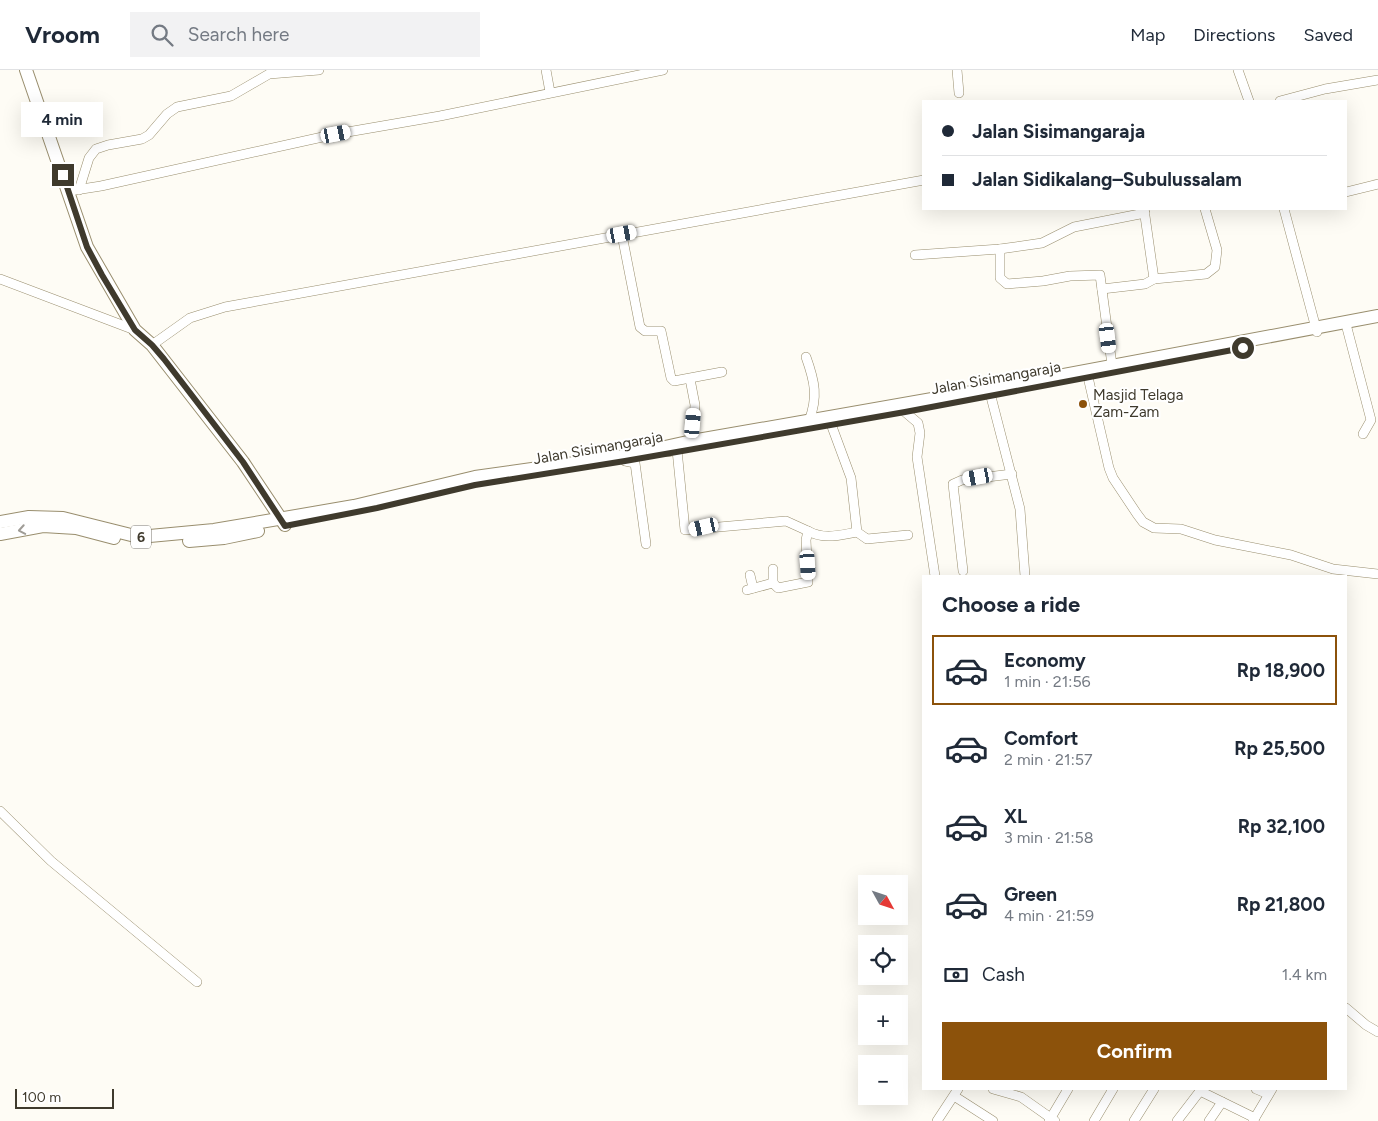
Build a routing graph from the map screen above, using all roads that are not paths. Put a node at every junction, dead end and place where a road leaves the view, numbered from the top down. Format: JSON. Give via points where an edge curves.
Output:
{"nodes":[{"id":1,"x":26,"y":70,"type":"edge"},
{"id":2,"x":319,"y":70,"type":"edge"},
{"id":3,"x":546,"y":70,"type":"edge"},
{"id":4,"x":663,"y":70,"type":"edge"},
{"id":5,"x":957,"y":70,"type":"edge"},
{"id":6,"x":1238,"y":70,"type":"edge"},
{"id":7,"x":1378,"y":80,"type":"edge"},
{"id":8,"x":550,"y":92,"type":"junction"},
{"id":9,"x":959,"y":92,"type":"dead end"},
{"id":10,"x":1249,"y":100,"type":"edge"},
{"id":11,"x":1284,"y":100,"type":"edge"},
{"id":12,"x":922,"y":180,"type":"edge"},
{"id":13,"x":1378,"y":184,"type":"edge"},
{"id":14,"x":74,"y":191,"type":"junction"},
{"id":15,"x":1347,"y":192,"type":"edge"},
{"id":16,"x":1205,"y":210,"type":"edge"},
{"id":17,"x":1284,"y":210,"type":"edge"},
{"id":18,"x":1145,"y":211,"type":"edge"},
{"id":19,"x":622,"y":234,"type":"junction"},
{"id":20,"x":1000,"y":249,"type":"junction"},
{"id":21,"x":915,"y":255,"type":"dead end"},
{"id":22,"x":0,"y":279,"type":"edge"},
{"id":23,"x":1154,"y":279,"type":"junction"},
{"id":24,"x":1102,"y":289,"type":"junction"},
{"id":25,"x":1378,"y":321,"type":"edge"},
{"id":26,"x":1347,"y":328,"type":"junction"},
{"id":27,"x":135,"y":330,"type":"junction"},
{"id":28,"x":1317,"y":331,"type":"junction"},
{"id":29,"x":152,"y":345,"type":"junction"},
{"id":30,"x":806,"y":358,"type":"dead end"},
{"id":31,"x":1112,"y":365,"type":"junction"},
{"id":32,"x":722,"y":372,"type":"dead end"},
{"id":33,"x":1081,"y":376,"type":"junction"},
{"id":34,"x":690,"y":379,"type":"junction"},
{"id":35,"x":990,"y":392,"type":"junction"},
{"id":36,"x":905,"y":408,"type":"junction"},
{"id":37,"x":831,"y":421,"type":"junction"},
{"id":38,"x":809,"y":422,"type":"junction"},
{"id":39,"x":1363,"y":434,"type":"dead end"},
{"id":40,"x":692,"y":441,"type":"junction"},
{"id":41,"x":667,"y":450,"type":"junction"},
{"id":42,"x":624,"y":459,"type":"junction"},
{"id":43,"x":1012,"y":474,"type":"junction"},
{"id":44,"x":285,"y":520,"type":"junction"},
{"id":45,"x":0,"y":522,"type":"edge"},
{"id":46,"x":808,"y":531,"type":"junction"},
{"id":47,"x":857,"y":532,"type":"junction"},
{"id":48,"x":0,"y":534,"type":"edge"},
{"id":49,"x":908,"y":535,"type":"dead end"},
{"id":50,"x":646,"y":544,"type":"dead end"},
{"id":51,"x":773,"y":569,"type":"dead end"},
{"id":52,"x":963,"y":571,"type":"dead end"},
{"id":53,"x":1378,"y":574,"type":"edge"},
{"id":54,"x":750,"y":575,"type":"dead end"},
{"id":55,"x":935,"y":575,"type":"edge"},
{"id":56,"x":1025,"y":575,"type":"edge"},
{"id":57,"x":773,"y":583,"type":"junction"},
{"id":58,"x":0,"y":811,"type":"edge"},
{"id":59,"x":197,"y":982,"type":"dead end"},
{"id":60,"x":1347,"y":1009,"type":"edge"},
{"id":61,"x":1378,"y":1032,"type":"edge"},
{"id":62,"x":999,"y":1090,"type":"edge"},
{"id":63,"x":1067,"y":1090,"type":"edge"},
{"id":64,"x":1112,"y":1090,"type":"edge"},
{"id":65,"x":1153,"y":1090,"type":"edge"},
{"id":66,"x":956,"y":1092,"type":"edge"},
{"id":67,"x":1270,"y":1092,"type":"edge"},
{"id":68,"x":1222,"y":1102,"type":"junction"},
{"id":69,"x":1178,"y":1119,"type":"edge"},
{"id":70,"x":1254,"y":1119,"type":"edge"},
{"id":71,"x":1051,"y":1120,"type":"edge"},
{"id":72,"x":937,"y":1121,"type":"edge"},
{"id":73,"x":993,"y":1121,"type":"edge"},
{"id":74,"x":1094,"y":1121,"type":"edge"},
{"id":75,"x":1134,"y":1121,"type":"edge"},
{"id":76,"x":1188,"y":1121,"type":"edge"},
{"id":77,"x":1209,"y":1121,"type":"edge"}],
"edges":[{"from":1,"to":14,"type":"highway"},
{"from":2,"to":14,"type":"street","via":[[269,74],[231,96],[177,107],[150,135],[96,149]]},
{"from":3,"to":8,"type":"street"},
{"from":4,"to":8,"type":"street"},
{"from":5,"to":9,"type":"street"},
{"from":6,"to":10,"type":"street"},
{"from":7,"to":11,"type":"street"},
{"from":8,"to":14,"type":"street"},
{"from":12,"to":19,"type":"street"},
{"from":13,"to":15,"type":"street"},
{"from":14,"to":27,"type":"highway","via":[[87,247]]},
{"from":16,"to":23,"type":"street","via":[[1218,250],[1215,267],[1206,274]]},
{"from":17,"to":28,"type":"street"},
{"from":18,"to":20,"type":"street","via":[[1074,227],[1042,243]]},
{"from":18,"to":23,"type":"street"},
{"from":19,"to":29,"type":"street","via":[[225,307],[190,318]]},
{"from":19,"to":34,"type":"street","via":[[640,327],[645,331],[662,330],[671,378],[674,381]]},
{"from":20,"to":21,"type":"street"},
{"from":20,"to":24,"type":"street","via":[[1000,278],[1004,283],[1098,274]]},
{"from":22,"to":27,"type":"street"},
{"from":23,"to":24,"type":"street","via":[[1145,284]]},
{"from":24,"to":31,"type":"street"},
{"from":25,"to":26,"type":"highway","name":"Jalan Sisimangaraja"},
{"from":25,"to":28,"type":"highway","name":"Jalan Sisimangaraja"},
{"from":26,"to":28,"type":"highway","name":"Jalan Sisimangaraja"},
{"from":26,"to":39,"type":"street","via":[[1371,420]]},
{"from":27,"to":29,"type":"highway"},
{"from":28,"to":31,"type":"highway","name":"Jalan Sisimangaraja"},
{"from":28,"to":33,"type":"highway","name":"Jalan Sisimangaraja"},
{"from":29,"to":44,"type":"highway"},
{"from":30,"to":38,"type":"street","via":[[816,403]]},
{"from":31,"to":33,"type":"highway","name":"Jalan Sisimangaraja"},
{"from":32,"to":34,"type":"street"},
{"from":33,"to":35,"type":"highway","name":"Jalan Sisimangaraja"},
{"from":33,"to":53,"type":"street","via":[[1113,478],[1143,522],[1154,528],[1181,529],[1215,540],[1291,555],[1333,569]]},
{"from":34,"to":40,"type":"street","via":[[695,405]]},
{"from":35,"to":36,"type":"highway","name":"Jalan Sisimangaraja"},
{"from":35,"to":43,"type":"street"},
{"from":36,"to":37,"type":"highway","name":"Jalan Sisimangaraja"},
{"from":36,"to":55,"type":"street","via":[[918,423],[920,433],[916,457]]},
{"from":37,"to":38,"type":"highway","name":"Jalan Sisimangaraja"},
{"from":37,"to":41,"type":"highway","name":"Jalan Sisimangaraja"},
{"from":37,"to":47,"type":"street","via":[[851,478]]},
{"from":38,"to":40,"type":"highway","name":"Jalan Sisimangaraja"},
{"from":40,"to":41,"type":"highway","name":"Jalan Sisimangaraja"},
{"from":41,"to":42,"type":"highway","name":"Jalan Sisimangaraja"},
{"from":41,"to":46,"type":"street","via":[[677,450],[685,530],[786,521]]},
{"from":42,"to":44,"type":"highway","name":"Jalan Sisimangaraja","via":[[475,481],[376,505]]},
{"from":42,"to":50,"type":"street","via":[[635,463]]},
{"from":43,"to":52,"type":"street","via":[[953,484]]},
{"from":43,"to":56,"type":"street","via":[[1020,510]]},
{"from":44,"to":45,"type":"highway","number":"6","via":[[139,537],[63,518],[29,517]]},
{"from":44,"to":48,"type":"highway","name":"Jalan Sisimangaraja","one_way":true,"via":[[224,538],[175,543],[132,542],[76,528],[42,526]]},
{"from":46,"to":47,"type":"street","via":[[816,536]]},
{"from":46,"to":57,"type":"street","via":[[809,580],[778,588]]},
{"from":47,"to":49,"type":"street","via":[[867,539]]},
{"from":51,"to":57,"type":"street"},
{"from":54,"to":57,"type":"street","via":[[750,589]]},
{"from":58,"to":59,"type":"street","via":[[51,861]]},
{"from":60,"to":61,"type":"street"},
{"from":62,"to":71,"type":"street","via":[[1021,1097]]},
{"from":63,"to":71,"type":"street"},
{"from":64,"to":74,"type":"street"},
{"from":65,"to":75,"type":"street"},
{"from":66,"to":72,"type":"street"},
{"from":66,"to":73,"type":"street"},
{"from":67,"to":70,"type":"street"},
{"from":68,"to":69,"type":"street","via":[[1200,1091]]},
{"from":68,"to":70,"type":"street"},
{"from":68,"to":77,"type":"street"},
{"from":69,"to":76,"type":"street"}]}
